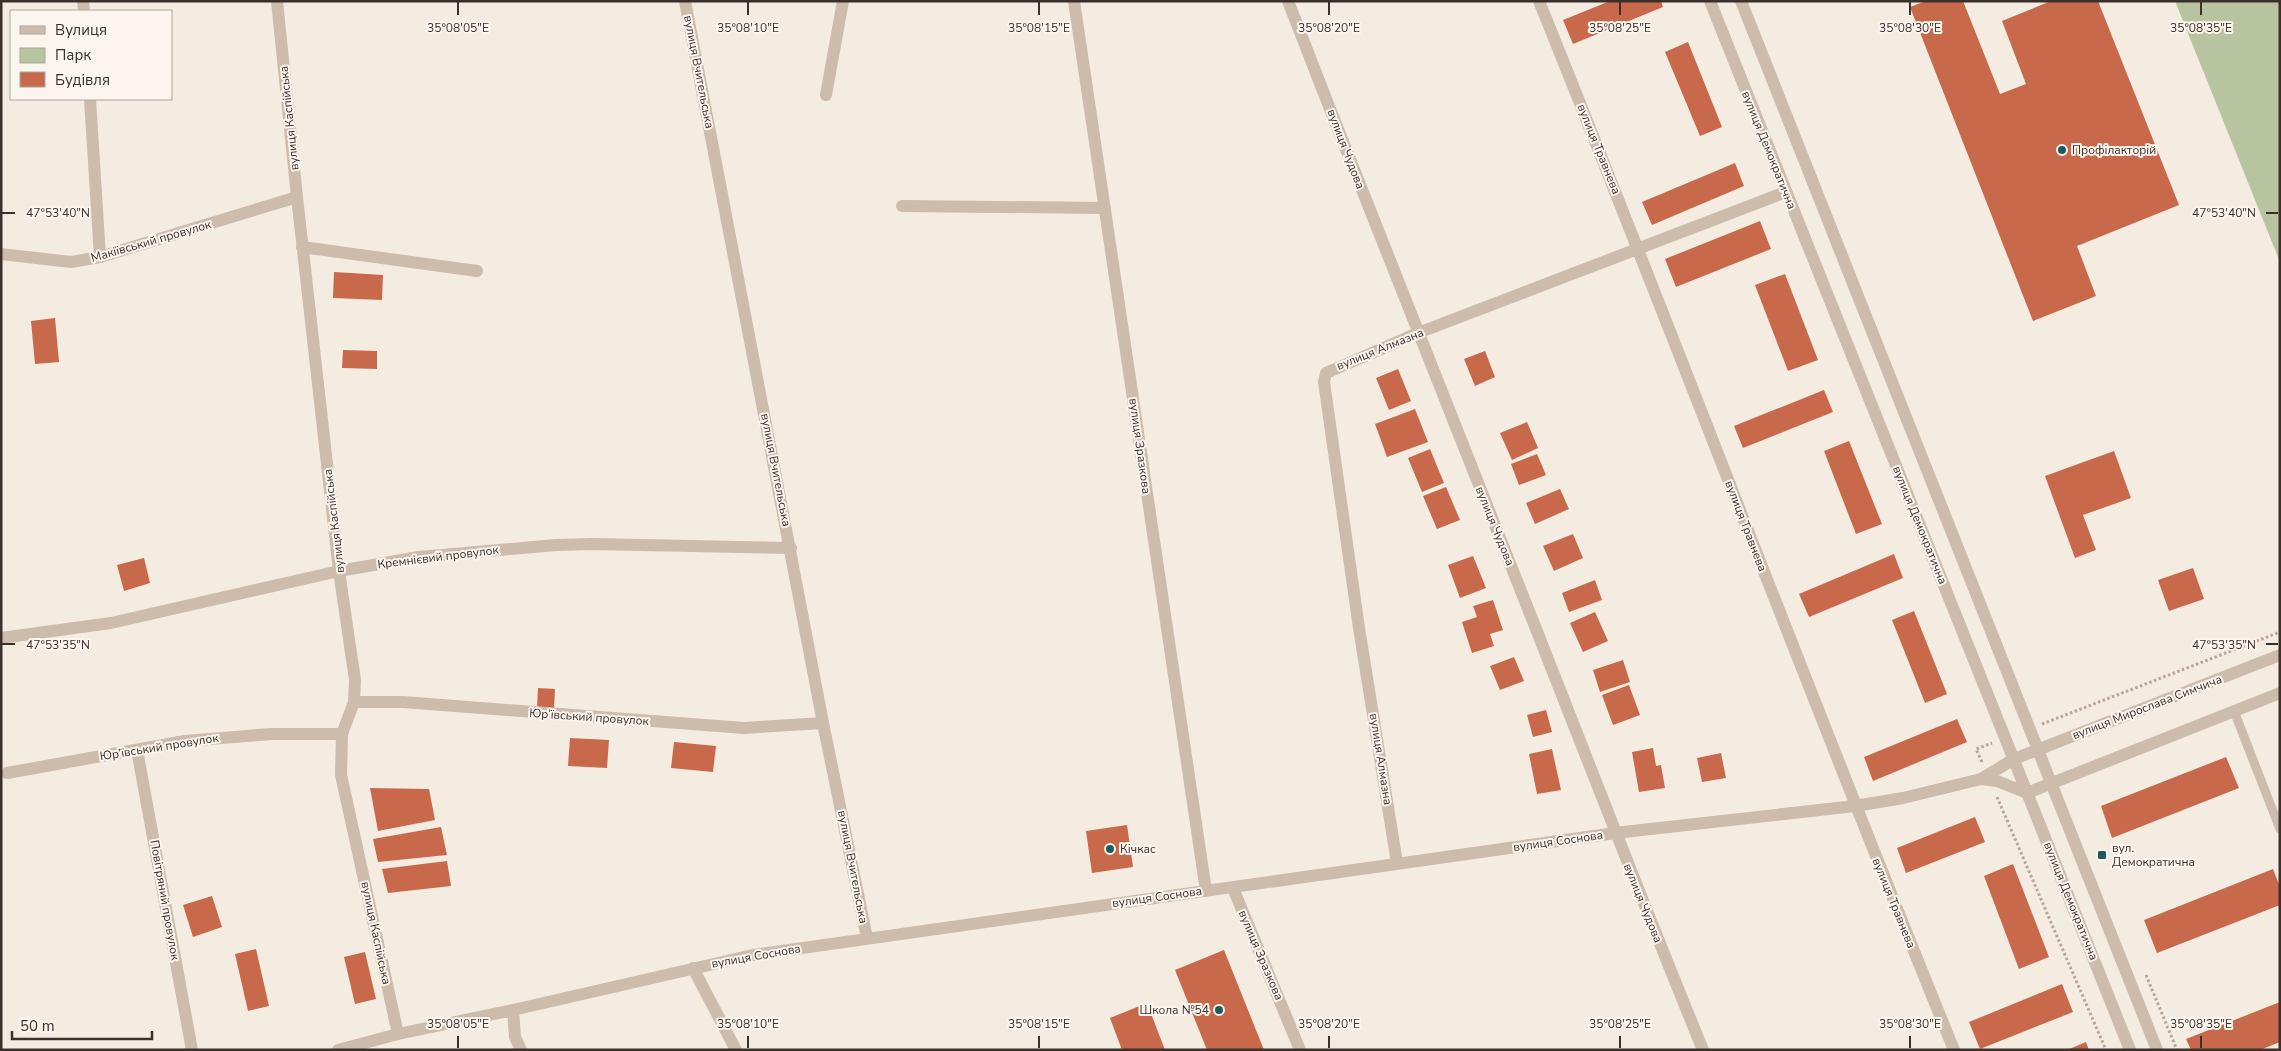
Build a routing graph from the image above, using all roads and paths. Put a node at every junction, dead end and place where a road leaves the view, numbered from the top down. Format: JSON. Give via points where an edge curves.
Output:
{"nodes":[{"id":1,"x":277,"y":1,"type":"edge"},
{"id":2,"x":685,"y":1,"type":"edge"},
{"id":3,"x":843,"y":1,"type":"edge"},
{"id":4,"x":1074,"y":1,"type":"edge"},
{"id":5,"x":1288,"y":1,"type":"edge"},
{"id":6,"x":1539,"y":1,"type":"edge"},
{"id":7,"x":1710,"y":1,"type":"edge"},
{"id":8,"x":1741,"y":1,"type":"edge"},
{"id":9,"x":826,"y":96,"type":"dead end"},
{"id":10,"x":90,"y":100,"type":"edge"},
{"id":11,"x":1786,"y":192,"type":"junction"},
{"id":12,"x":297,"y":198,"type":"junction"},
{"id":13,"x":902,"y":206,"type":"dead end"},
{"id":14,"x":1105,"y":208,"type":"junction"},
{"id":15,"x":302,"y":247,"type":"junction"},
{"id":16,"x":1639,"y":248,"type":"junction"},
{"id":17,"x":1,"y":254,"type":"edge"},
{"id":18,"x":100,"y":258,"type":"junction"},
{"id":19,"x":477,"y":270,"type":"dead end"},
{"id":20,"x":1418,"y":333,"type":"junction"},
{"id":21,"x":791,"y":548,"type":"junction"},
{"id":22,"x":339,"y":571,"type":"junction"},
{"id":23,"x":2280,"y":632,"type":"edge"},
{"id":24,"x":1,"y":638,"type":"edge"},
{"id":25,"x":2280,"y":655,"type":"edge"},
{"id":26,"x":2280,"y":693,"type":"edge"},
{"id":27,"x":354,"y":702,"type":"junction"},
{"id":28,"x":2234,"y":711,"type":"junction"},
{"id":29,"x":824,"y":723,"type":"junction"},
{"id":30,"x":2029,"y":729,"type":"junction"},
{"id":31,"x":342,"y":734,"type":"junction"},
{"id":32,"x":2006,"y":738,"type":"junction"},
{"id":33,"x":137,"y":750,"type":"junction"},
{"id":34,"x":2038,"y":750,"type":"junction"},
{"id":35,"x":2014,"y":759,"type":"junction"},
{"id":36,"x":7,"y":773,"type":"dead end"},
{"id":37,"x":1986,"y":778,"type":"junction"},
{"id":38,"x":2050,"y":783,"type":"junction"},
{"id":39,"x":2027,"y":793,"type":"junction"},
{"id":40,"x":1855,"y":806,"type":"junction"},
{"id":41,"x":2280,"y":829,"type":"edge"},
{"id":42,"x":1615,"y":833,"type":"junction"},
{"id":43,"x":1397,"y":863,"type":"junction"},
{"id":44,"x":1233,"y":888,"type":"junction"},
{"id":45,"x":1206,"y":891,"type":"junction"},
{"id":46,"x":867,"y":938,"type":"junction"},
{"id":47,"x":692,"y":968,"type":"junction"},
{"id":48,"x":513,"y":1010,"type":"junction"},
{"id":49,"x":398,"y":1034,"type":"junction"},
{"id":50,"x":192,"y":1050,"type":"edge"},
{"id":51,"x":338,"y":1050,"type":"edge"},
{"id":52,"x":521,"y":1050,"type":"edge"},
{"id":53,"x":736,"y":1050,"type":"edge"},
{"id":54,"x":1300,"y":1050,"type":"edge"},
{"id":55,"x":1703,"y":1050,"type":"edge"},
{"id":56,"x":1954,"y":1050,"type":"edge"},
{"id":57,"x":2106,"y":1050,"type":"edge"},
{"id":58,"x":2130,"y":1050,"type":"edge"},
{"id":59,"x":2157,"y":1050,"type":"edge"}],
"edges":[{"from":1,"to":12,"type":"street","name":"вулиця Каспійська"},
{"from":2,"to":21,"type":"street","name":"вулиця Вчительська"},
{"from":3,"to":9,"type":"street"},
{"from":4,"to":14,"type":"street","name":"вулиця Зразкова"},
{"from":5,"to":20,"type":"street","name":"вулиця Чудова"},
{"from":6,"to":16,"type":"street","name":"вулиця Травнева"},
{"from":7,"to":11,"type":"street","name":"вулиця Демократична"},
{"from":8,"to":30,"type":"street","name":"вулиця Демократична"},
{"from":10,"to":18,"type":"street"},
{"from":11,"to":16,"type":"street","name":"вулиця Алмазна"},
{"from":11,"to":32,"type":"street","name":"вулиця Демократична"},
{"from":12,"to":15,"type":"street","name":"вулиця Каспійська"},
{"from":12,"to":18,"type":"street","name":"Макіївський провулок"},
{"from":13,"to":14,"type":"street"},
{"from":14,"to":45,"type":"street","name":"вулиця Зразкова"},
{"from":15,"to":19,"type":"street"},
{"from":15,"to":22,"type":"street","name":"вулиця Каспійська"},
{"from":16,"to":20,"type":"street","name":"вулиця Алмазна"},
{"from":16,"to":40,"type":"street","name":"вулиця Травнева"},
{"from":17,"to":18,"type":"street","name":"Макіївський провулок","via":[[71,262]]},
{"from":20,"to":42,"type":"street","name":"вулиця Чудова"},
{"from":20,"to":43,"type":"street","name":"вулиця Алмазна","via":[[1329,370],[1324,376]]},
{"from":21,"to":22,"type":"street","name":"Кремнієвий провулок","via":[[556,545],[419,557]]},
{"from":21,"to":29,"type":"street","name":"вулиця Вчительська"},
{"from":22,"to":24,"type":"street","name":"Кремнієвий провулок","via":[[111,622]]},
{"from":22,"to":27,"type":"street","name":"вулиця Каспійська","via":[[355,680]]},
{"from":23,"to":30,"type":"path"},
{"from":25,"to":34,"type":"street","name":"вулиця Мирослава Симчича"},
{"from":26,"to":28,"type":"street"},
{"from":27,"to":29,"type":"street","name":"Юр’ївський провулок","via":[[403,702],[744,728]]},
{"from":27,"to":31,"type":"street","name":"вулиця Каспійська"},
{"from":28,"to":38,"type":"street"},
{"from":28,"to":41,"type":"lane"},
{"from":29,"to":46,"type":"street","name":"вулиця Вчительська"},
{"from":30,"to":34,"type":"street","name":"вулиця Демократична"},
{"from":31,"to":33,"type":"street","name":"Юр’ївський провулок","via":[[223,737]]},
{"from":31,"to":49,"type":"street","name":"вулиця Каспійська","via":[[341,775]]},
{"from":32,"to":35,"type":"street","name":"вулиця Демократична"},
{"from":32,"to":37,"type":"path","via":[[1976,749]]},
{"from":33,"to":36,"type":"street","name":"Юр’ївський провулок"},
{"from":33,"to":50,"type":"street","name":"Повітряний провулок"},
{"from":34,"to":35,"type":"street","name":"вулиця Мирослава Симчича"},
{"from":34,"to":38,"type":"street","name":"вулиця Демократична"},
{"from":35,"to":37,"type":"street","name":"вулиця Мирослава Симчича"},
{"from":35,"to":39,"type":"street","name":"вулиця Демократична"},
{"from":37,"to":39,"type":"street"},
{"from":37,"to":40,"type":"street","name":"вулиця Соснова"},
{"from":37,"to":57,"type":"path"},
{"from":38,"to":39,"type":"street"},
{"from":38,"to":59,"type":"street","name":"вулиця Демократична"},
{"from":39,"to":58,"type":"street","name":"вулиця Демократична"},
{"from":40,"to":42,"type":"street","name":"вулиця Соснова"},
{"from":40,"to":56,"type":"street","name":"вулиця Травнева"},
{"from":42,"to":43,"type":"street","name":"вулиця Соснова"},
{"from":42,"to":55,"type":"street","name":"вулиця Чудова"},
{"from":43,"to":44,"type":"street","name":"вулиця Соснова"},
{"from":44,"to":45,"type":"street","name":"вулиця Соснова"},
{"from":44,"to":54,"type":"street","name":"вулиця Зразкова"},
{"from":45,"to":46,"type":"street","name":"вулиця Соснова"},
{"from":46,"to":47,"type":"street","name":"вулиця Соснова","via":[[752,955]]},
{"from":47,"to":48,"type":"street","name":"вулиця Соснова"},
{"from":47,"to":53,"type":"street"},
{"from":48,"to":49,"type":"street","name":"вулиця Соснова"},
{"from":48,"to":52,"type":"street","via":[[515,1037]]},
{"from":49,"to":51,"type":"street","name":"вулиця Соснова"}]}
